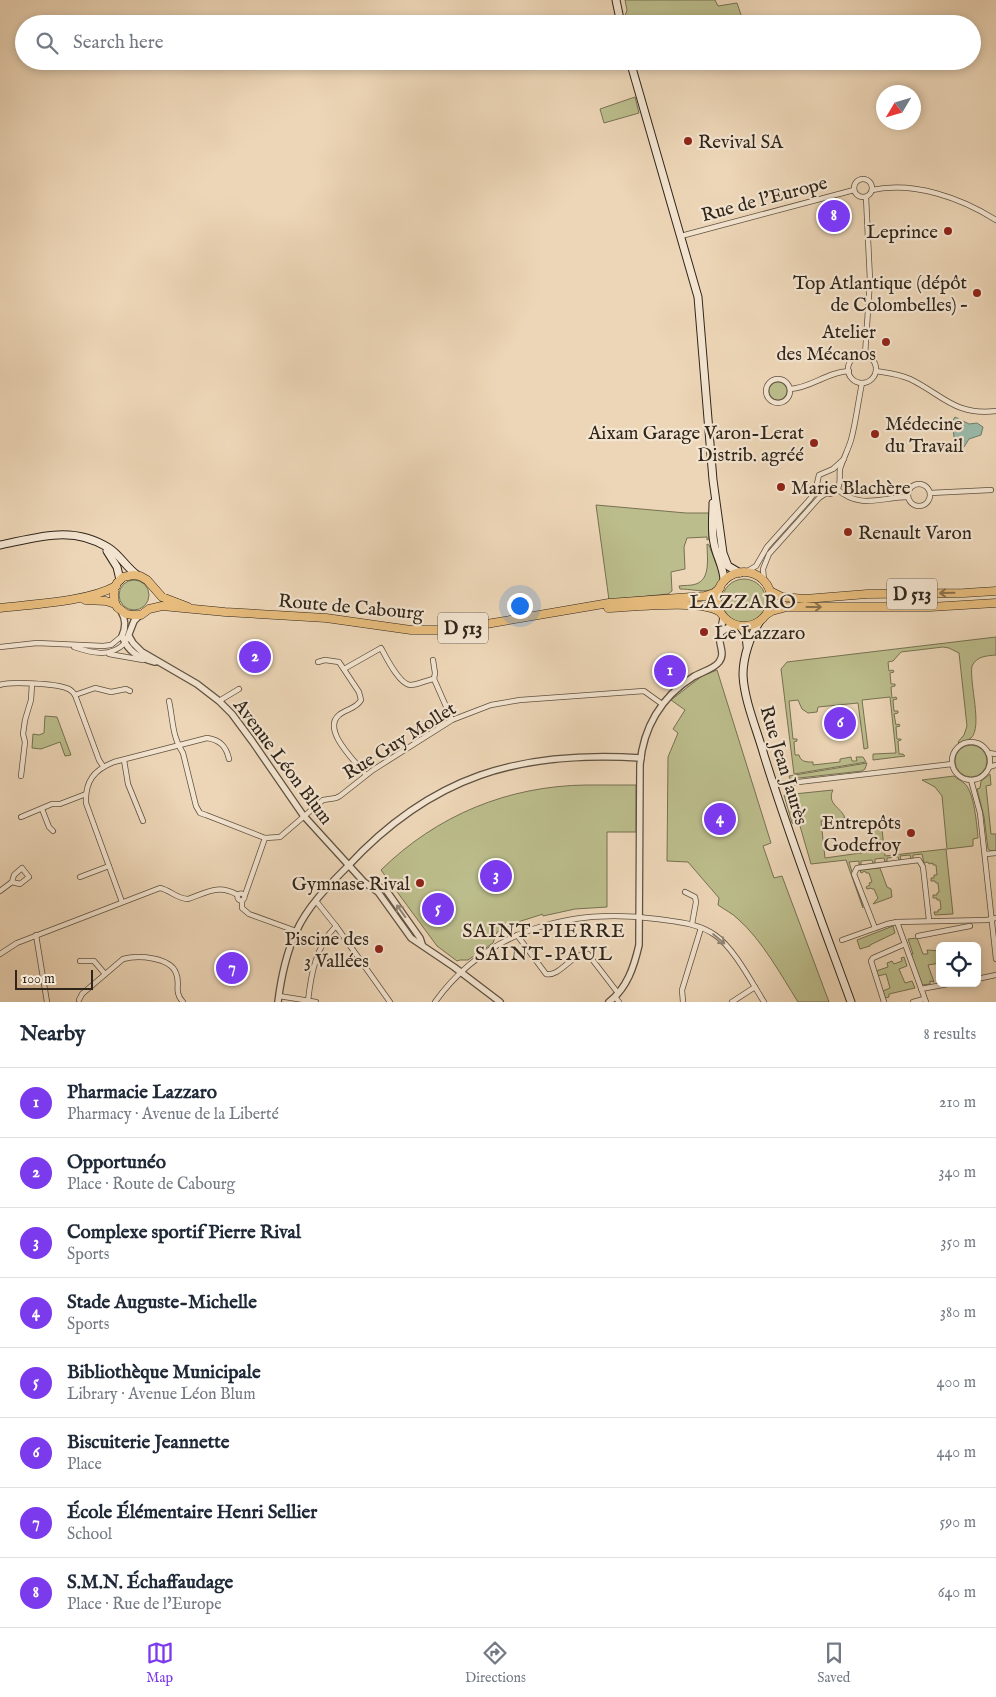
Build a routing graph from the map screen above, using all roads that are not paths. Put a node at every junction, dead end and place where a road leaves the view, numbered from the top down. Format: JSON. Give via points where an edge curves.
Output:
{"nodes":[{"id":1,"x":616,"y":0,"type":"edge"},
{"id":2,"x":620,"y":15,"type":"edge"},
{"id":3,"x":633,"y":70,"type":"edge"},
{"id":4,"x":854,"y":190,"type":"junction"},
{"id":5,"x":872,"y":190,"type":"junction"},
{"id":6,"x":866,"y":197,"type":"junction"},
{"id":7,"x":996,"y":220,"type":"edge"},
{"id":8,"x":681,"y":236,"type":"junction"},
{"id":9,"x":865,"y":356,"type":"junction"},
{"id":10,"x":849,"y":371,"type":"junction"},
{"id":11,"x":876,"y":371,"type":"junction"},
{"id":12,"x":862,"y":383,"type":"junction"},
{"id":13,"x":790,"y":389,"type":"junction"},
{"id":14,"x":996,"y":411,"type":"edge"},
{"id":15,"x":844,"y":459,"type":"junction"},
{"id":16,"x":828,"y":471,"type":"junction"},
{"id":17,"x":839,"y":478,"type":"junction"},
{"id":18,"x":713,"y":480,"type":"junction"},
{"id":19,"x":817,"y":486,"type":"junction"},
{"id":20,"x":837,"y":489,"type":"junction"},
{"id":21,"x":990,"y":490,"type":"dead end"},
{"id":22,"x":930,"y":493,"type":"junction"},
{"id":23,"x":825,"y":494,"type":"junction"},
{"id":24,"x":908,"y":497,"type":"junction"},
{"id":25,"x":99,"y":544,"type":"junction"},
{"id":26,"x":0,"y":545,"type":"edge"},
{"id":27,"x":743,"y":572,"type":"junction"},
{"id":28,"x":137,"y":575,"type":"junction"},
{"id":29,"x":764,"y":581,"type":"junction"},
{"id":30,"x":118,"y":583,"type":"junction"},
{"id":31,"x":722,"y":585,"type":"junction"},
{"id":32,"x":152,"y":587,"type":"junction"},
{"id":33,"x":770,"y":591,"type":"junction"},
{"id":34,"x":996,"y":591,"type":"edge"},
{"id":35,"x":68,"y":600,"type":"junction"},
{"id":36,"x":996,"y":603,"type":"edge"},
{"id":37,"x":118,"y":607,"type":"junction"},
{"id":38,"x":188,"y":607,"type":"junction"},
{"id":39,"x":0,"y":608,"type":"edge"},
{"id":40,"x":149,"y":609,"type":"junction"},
{"id":41,"x":570,"y":610,"type":"junction"},
{"id":42,"x":722,"y":614,"type":"junction"},
{"id":43,"x":767,"y":614,"type":"junction"},
{"id":44,"x":141,"y":615,"type":"junction"},
{"id":45,"x":760,"y":621,"type":"junction"},
{"id":46,"x":736,"y":625,"type":"junction"},
{"id":47,"x":720,"y":633,"type":"junction"},
{"id":48,"x":125,"y":636,"type":"junction"},
{"id":49,"x":125,"y":643,"type":"junction"},
{"id":50,"x":68,"y":645,"type":"junction"},
{"id":51,"x":0,"y":647,"type":"edge"},
{"id":52,"x":748,"y":649,"type":"junction"},
{"id":53,"x":105,"y":654,"type":"junction"},
{"id":54,"x":433,"y":660,"type":"dead end"},
{"id":55,"x":148,"y":661,"type":"junction"},
{"id":56,"x":318,"y":662,"type":"dead end"},
{"id":57,"x":162,"y":664,"type":"junction"},
{"id":58,"x":344,"y":669,"type":"junction"},
{"id":59,"x":434,"y":679,"type":"junction"},
{"id":60,"x":0,"y":684,"type":"edge"},
{"id":61,"x":32,"y":684,"type":"junction"},
{"id":62,"x":236,"y":688,"type":"dead end"},
{"id":63,"x":130,"y":691,"type":"dead end"},
{"id":64,"x":75,"y":695,"type":"junction"},
{"id":65,"x":169,"y":701,"type":"dead end"},
{"id":66,"x":219,"y":701,"type":"junction"},
{"id":67,"x":662,"y":704,"type":"junction"},
{"id":68,"x":452,"y":720,"type":"junction"},
{"id":69,"x":178,"y":746,"type":"junction"},
{"id":70,"x":988,"y":753,"type":"junction"},
{"id":71,"x":996,"y":754,"type":"edge"},
{"id":72,"x":641,"y":758,"type":"junction"},
{"id":73,"x":229,"y":759,"type":"dead end"},
{"id":74,"x":124,"y":760,"type":"junction"},
{"id":75,"x":952,"y":764,"type":"junction"},
{"id":76,"x":996,"y":764,"type":"edge"},
{"id":77,"x":103,"y":766,"type":"junction"},
{"id":78,"x":989,"y":767,"type":"junction"},
{"id":79,"x":366,"y":775,"type":"junction"},
{"id":80,"x":21,"y":776,"type":"dead end"},
{"id":81,"x":971,"y":780,"type":"junction"},
{"id":82,"x":773,"y":785,"type":"junction"},
{"id":83,"x":86,"y":794,"type":"junction"},
{"id":84,"x":42,"y":809,"type":"junction"},
{"id":85,"x":303,"y":815,"type":"junction"},
{"id":86,"x":21,"y":817,"type":"dead end"},
{"id":87,"x":143,"y":821,"type":"dead end"},
{"id":88,"x":53,"y":831,"type":"dead end"},
{"id":89,"x":266,"y":838,"type":"junction"},
{"id":90,"x":996,"y":853,"type":"edge"},
{"id":91,"x":986,"y":854,"type":"junction"},
{"id":92,"x":348,"y":865,"type":"junction"},
{"id":93,"x":109,"y":866,"type":"junction"},
{"id":94,"x":80,"y":877,"type":"dead end"},
{"id":95,"x":12,"y":882,"type":"dead end"},
{"id":96,"x":0,"y":891,"type":"edge"},
{"id":97,"x":685,"y":892,"type":"dead end"},
{"id":98,"x":238,"y":895,"type":"junction"},
{"id":99,"x":245,"y":896,"type":"junction"},
{"id":100,"x":242,"y":900,"type":"junction"},
{"id":101,"x":316,"y":901,"type":"junction"},
{"id":102,"x":122,"y":902,"type":"junction"},
{"id":103,"x":639,"y":917,"type":"junction"},
{"id":104,"x":994,"y":918,"type":"edge"},
{"id":105,"x":929,"y":920,"type":"junction"},
{"id":106,"x":935,"y":920,"type":"junction"},
{"id":107,"x":956,"y":920,"type":"junction"},
{"id":108,"x":897,"y":922,"type":"junction"},
{"id":109,"x":692,"y":924,"type":"junction"},
{"id":110,"x":336,"y":926,"type":"junction"},
{"id":111,"x":970,"y":926,"type":"dead end"},
{"id":112,"x":701,"y":928,"type":"junction"},
{"id":113,"x":875,"y":928,"type":"junction"},
{"id":114,"x":956,"y":929,"type":"junction"},
{"id":115,"x":296,"y":931,"type":"junction"},
{"id":116,"x":936,"y":933,"type":"junction"},
{"id":117,"x":36,"y":934,"type":"junction"},
{"id":118,"x":517,"y":935,"type":"junction"},
{"id":119,"x":918,"y":936,"type":"dead end"},
{"id":120,"x":842,"y":940,"type":"dead end"},
{"id":121,"x":0,"y":944,"type":"edge"},
{"id":122,"x":905,"y":944,"type":"junction"},
{"id":123,"x":5,"y":950,"type":"junction"},
{"id":124,"x":0,"y":954,"type":"edge"},
{"id":125,"x":996,"y":959,"type":"edge"},
{"id":126,"x":80,"y":962,"type":"dead end"},
{"id":127,"x":460,"y":972,"type":"junction"},
{"id":128,"x":105,"y":974,"type":"junction"},
{"id":129,"x":996,"y":975,"type":"edge"},
{"id":130,"x":981,"y":978,"type":"edge"},
{"id":131,"x":936,"y":986,"type":"edge"},
{"id":132,"x":755,"y":987,"type":"junction"},
{"id":133,"x":921,"y":989,"type":"junction"},
{"id":134,"x":617,"y":997,"type":"edge"},
{"id":135,"x":279,"y":999,"type":"edge"},
{"id":136,"x":78,"y":1000,"type":"dead end"},
{"id":137,"x":925,"y":1000,"type":"edge"},
{"id":138,"x":308,"y":1001,"type":"edge"},
{"id":139,"x":48,"y":1002,"type":"edge"},
{"id":140,"x":183,"y":1002,"type":"edge"},
{"id":141,"x":316,"y":1002,"type":"edge"},
{"id":142,"x":390,"y":1002,"type":"edge"},
{"id":143,"x":435,"y":1002,"type":"edge"},
{"id":144,"x":500,"y":1002,"type":"edge"},
{"id":145,"x":609,"y":1002,"type":"edge"},
{"id":146,"x":683,"y":1002,"type":"edge"},
{"id":147,"x":732,"y":1002,"type":"edge"},
{"id":148,"x":764,"y":1002,"type":"edge"},
{"id":149,"x":851,"y":1002,"type":"edge"},
{"id":150,"x":884,"y":1002,"type":"edge"},
{"id":151,"x":913,"y":1002,"type":"edge"}],
"edges":[{"from":1,"to":2,"type":"main road"},
{"from":3,"to":8,"type":"main road"},
{"from":4,"to":5,"type":"street","via":[[856,182],[864,179],[871,183]]},
{"from":4,"to":6,"type":"street","via":[[858,196]]},
{"from":4,"to":8,"type":"street","name":"Rue de l'Europe"},
{"from":5,"to":6,"type":"street"},
{"from":5,"to":7,"type":"street","via":[[925,191],[967,204]]},
{"from":6,"to":9,"type":"street","via":[[870,280]]},
{"from":8,"to":18,"type":"main road","via":[[700,304]]},
{"from":9,"to":10,"type":"street","via":[[853,359]]},
{"from":9,"to":11,"type":"street","via":[[874,361]]},
{"from":10,"to":12,"type":"street","via":[[853,380]]},
{"from":10,"to":13,"type":"street","via":[[834,373],[802,388]]},
{"from":11,"to":12,"type":"street","via":[[873,379]]},
{"from":11,"to":14,"type":"street","via":[[910,379],[971,412]]},
{"from":12,"to":15,"type":"street"},
{"from":13,"to":13,"type":"street","via":[[783,380],[775,380],[767,391],[771,400],[778,403],[787,399]]},
{"from":15,"to":16,"type":"street"},
{"from":15,"to":17,"type":"street"},
{"from":16,"to":17,"type":"street"},
{"from":16,"to":19,"type":"street","via":[[819,475]]},
{"from":17,"to":20,"type":"street"},
{"from":18,"to":27,"type":"main road","via":[[724,559],[731,568]]},
{"from":18,"to":31,"type":"main road","via":[[713,536],[724,573]]},
{"from":19,"to":23,"type":"street"},
{"from":19,"to":27,"type":"street","via":[[810,499],[767,547],[756,566]]},
{"from":20,"to":23,"type":"street","via":[[834,493]]},
{"from":20,"to":24,"type":"street","via":[[847,498],[862,502]]},
{"from":21,"to":22,"type":"street"},
{"from":22,"to":24,"type":"street","via":[[929,500],[920,506],[911,503]]},
{"from":22,"to":24,"type":"street","via":[[927,486],[917,483],[909,490]]},
{"from":23,"to":29,"type":"street","via":[[772,550],[762,569]]},
{"from":25,"to":26,"type":"main road","via":[[78,535],[61,534]]},
{"from":25,"to":28,"type":"main road","via":[[110,548]]},
{"from":25,"to":30,"type":"main road","via":[[114,560],[119,571]]},
{"from":27,"to":29,"type":"main road"},
{"from":27,"to":31,"type":"main road","via":[[734,574]]},
{"from":28,"to":30,"type":"main road","via":[[127,576]]},
{"from":28,"to":32,"type":"main road"},
{"from":29,"to":33,"type":"main road"},
{"from":30,"to":35,"type":"main road","via":[[105,592]]},
{"from":30,"to":37,"type":"main road","via":[[114,593]]},
{"from":31,"to":41,"type":"main road","number":"D 513","via":[[705,596],[613,603]]},
{"from":31,"to":42,"type":"main road","via":[[717,600]]},
{"from":32,"to":38,"type":"main road","number":"D 513","via":[[164,598]]},
{"from":32,"to":40,"type":"main road","via":[[154,597]]},
{"from":34,"to":33,"type":"main road","number":"D 513","one_way":true,"via":[[805,599],[782,597]]},
{"from":33,"to":43,"type":"main road","via":[[771,603]]},
{"from":35,"to":37,"type":"main road","via":[[92,600]]},
{"from":35,"to":39,"type":"main road"},
{"from":43,"to":36,"type":"main road","number":"D 513","one_way":true,"via":[[787,607],[930,607]]},
{"from":37,"to":44,"type":"main road","via":[[129,615]]},
{"from":37,"to":48,"type":"street","via":[[124,618]]},
{"from":38,"to":40,"type":"main road","number":"D 513"},
{"from":38,"to":41,"type":"main road","name":"Route de Cabourg","number":"D 513","via":[[434,630]]},
{"from":40,"to":44,"type":"main road"},
{"from":41,"to":42,"type":"main road","number":"D 513","via":[[708,606]]},
{"from":42,"to":46,"type":"main road"},
{"from":42,"to":47,"type":"street"},
{"from":43,"to":45,"type":"main road"},
{"from":44,"to":48,"type":"street"},
{"from":45,"to":46,"type":"main road","via":[[750,626]]},
{"from":45,"to":52,"type":"main road","name":"Rue Jean Jaurès"},
{"from":46,"to":47,"type":"street"},
{"from":46,"to":52,"type":"main road","via":[[746,634]]},
{"from":47,"to":67,"type":"street","via":[[720,661],[679,686]]},
{"from":48,"to":49,"type":"street","name":"Avenue Léon Blum"},
{"from":48,"to":50,"type":"street","via":[[111,645]]},
{"from":48,"to":57,"type":"street","name":"Avenue Léon Blum"},
{"from":49,"to":53,"type":"street"},
{"from":49,"to":55,"type":"street","name":"Avenue Léon Blum","via":[[134,654]]},
{"from":50,"to":51,"type":"street","via":[[37,643]]},
{"from":50,"to":53,"type":"street"},
{"from":52,"to":82,"type":"main road","name":"Rue Jean Jaurès","via":[[744,665],[745,688]]},
{"from":53,"to":55,"type":"street"},
{"from":54,"to":59,"type":"street"},
{"from":55,"to":57,"type":"street","name":"Avenue Léon Blum"},
{"from":56,"to":58,"type":"street","via":[[339,662]]},
{"from":57,"to":66,"type":"street","name":"Avenue Léon Blum"},
{"from":58,"to":59,"type":"street","via":[[380,648],[406,684]]},
{"from":58,"to":79,"type":"street","via":[[361,700],[358,705],[339,714],[333,722],[334,732]]},
{"from":59,"to":68,"type":"street"},
{"from":60,"to":61,"type":"street"},
{"from":61,"to":64,"type":"street","via":[[66,687]]},
{"from":61,"to":80,"type":"street","via":[[32,700],[23,734]]},
{"from":62,"to":66,"type":"street"},
{"from":63,"to":64,"type":"street","via":[[126,688],[110,692],[95,688]]},
{"from":64,"to":77,"type":"street"},
{"from":65,"to":69,"type":"street"},
{"from":66,"to":85,"type":"street","name":"Avenue Léon Blum","via":[[252,741]]},
{"from":67,"to":68,"type":"street","name":"Rue Guy Mollet","via":[[644,691],[592,694],[491,705]]},
{"from":67,"to":72,"type":"street","via":[[649,726]]},
{"from":68,"to":79,"type":"street","name":"Rue Guy Mollet"},
{"from":69,"to":73,"type":"street","via":[[215,739],[227,750]]},
{"from":69,"to":74,"type":"street"},
{"from":69,"to":89,"type":"street","via":[[200,813]]},
{"from":70,"to":71,"type":"street"},
{"from":70,"to":75,"type":"street","via":[[980,744],[963,744],[954,752]]},
{"from":70,"to":78,"type":"street"},
{"from":72,"to":92,"type":"street","via":[[545,760],[514,764],[485,773],[456,784],[412,809],[371,841]]},
{"from":72,"to":103,"type":"street"},
{"from":74,"to":77,"type":"street"},
{"from":74,"to":87,"type":"street","via":[[128,784]]},
{"from":75,"to":81,"type":"street","via":[[961,777]]},
{"from":75,"to":82,"type":"street"},
{"from":76,"to":78,"type":"street"},
{"from":77,"to":83,"type":"street","via":[[88,783]]},
{"from":78,"to":81,"type":"street","via":[[981,777]]},
{"from":79,"to":85,"type":"street","name":"Rue Guy Mollet","via":[[340,796],[323,800]]},
{"from":81,"to":91,"type":"street"},
{"from":82,"to":149,"type":"main road","name":"Rue Jean Jaurès"},
{"from":83,"to":84,"type":"street"},
{"from":83,"to":93,"type":"street","via":[[86,803]]},
{"from":84,"to":86,"type":"street"},
{"from":84,"to":88,"type":"street"},
{"from":85,"to":89,"type":"street","name":"Rue Guy Mollet","via":[[280,836]]},
{"from":85,"to":92,"type":"street","name":"Avenue Léon Blum"},
{"from":89,"to":99,"type":"street"},
{"from":90,"to":91,"type":"street"},
{"from":91,"to":104,"type":"street"},
{"from":92,"to":101,"type":"street"},
{"from":92,"to":127,"type":"street","name":"Avenue Léon Blum","via":[[372,888],[386,890],[422,944]]},
{"from":93,"to":94,"type":"street"},
{"from":93,"to":102,"type":"street"},
{"from":95,"to":96,"type":"street"},
{"from":97,"to":109,"type":"street","via":[[695,897]]},
{"from":98,"to":99,"type":"street","via":[[242,893]]},
{"from":98,"to":100,"type":"street"},
{"from":98,"to":102,"type":"street","via":[[218,889],[183,899],[160,888]]},
{"from":99,"to":100,"type":"street"},
{"from":100,"to":115,"type":"street","via":[[242,908],[249,914]]},
{"from":101,"to":110,"type":"street"},
{"from":101,"to":115,"type":"street"},
{"from":102,"to":117,"type":"street"},
{"from":103,"to":109,"type":"street"},
{"from":103,"to":118,"type":"street","via":[[568,920]]},
{"from":103,"to":134,"type":"street","via":[[635,966]]},
{"from":104,"to":107,"type":"street"},
{"from":104,"to":125,"type":"street"},
{"from":105,"to":106,"type":"street"},
{"from":105,"to":108,"type":"street"},
{"from":105,"to":113,"type":"street","via":[[923,867],[919,860],[857,868],[854,874]]},
{"from":106,"to":107,"type":"street"},
{"from":106,"to":116,"type":"street"},
{"from":107,"to":114,"type":"street"},
{"from":108,"to":113,"type":"street"},
{"from":108,"to":122,"type":"street"},
{"from":109,"to":112,"type":"street"},
{"from":110,"to":138,"type":"street","via":[[318,956]]},
{"from":110,"to":142,"type":"street"},
{"from":111,"to":114,"type":"street"},
{"from":112,"to":132,"type":"street","one_way":true,"via":[[723,942]]},
{"from":112,"to":146,"type":"street","via":[[682,990]]},
{"from":113,"to":120,"type":"street"},
{"from":114,"to":116,"type":"street"},
{"from":115,"to":135,"type":"street","via":[[283,970]]},
{"from":116,"to":119,"type":"street"},
{"from":117,"to":123,"type":"street"},
{"from":117,"to":139,"type":"street"},
{"from":118,"to":127,"type":"street","via":[[490,949]]},
{"from":118,"to":134,"type":"street","via":[[546,974],[552,974],[582,954],[588,954]]},
{"from":121,"to":123,"type":"street"},
{"from":122,"to":133,"type":"street"},
{"from":122,"to":150,"type":"street","via":[[871,961]]},
{"from":123,"to":124,"type":"street"},
{"from":126,"to":128,"type":"street","via":[[94,962]]},
{"from":127,"to":143,"type":"street"},
{"from":127,"to":144,"type":"street","name":"Avenue Léon Blum"},
{"from":128,"to":136,"type":"street"},
{"from":128,"to":140,"type":"street","via":[[123,959],[131,957],[165,961],[176,972],[177,993]]},
{"from":129,"to":130,"type":"street"},
{"from":131,"to":133,"type":"street"},
{"from":132,"to":147,"type":"street"},
{"from":132,"to":148,"type":"street"},
{"from":133,"to":137,"type":"street"},
{"from":134,"to":145,"type":"street"},
{"from":135,"to":138,"type":"street"},
{"from":137,"to":151,"type":"street"},
{"from":138,"to":141,"type":"street"}]}
